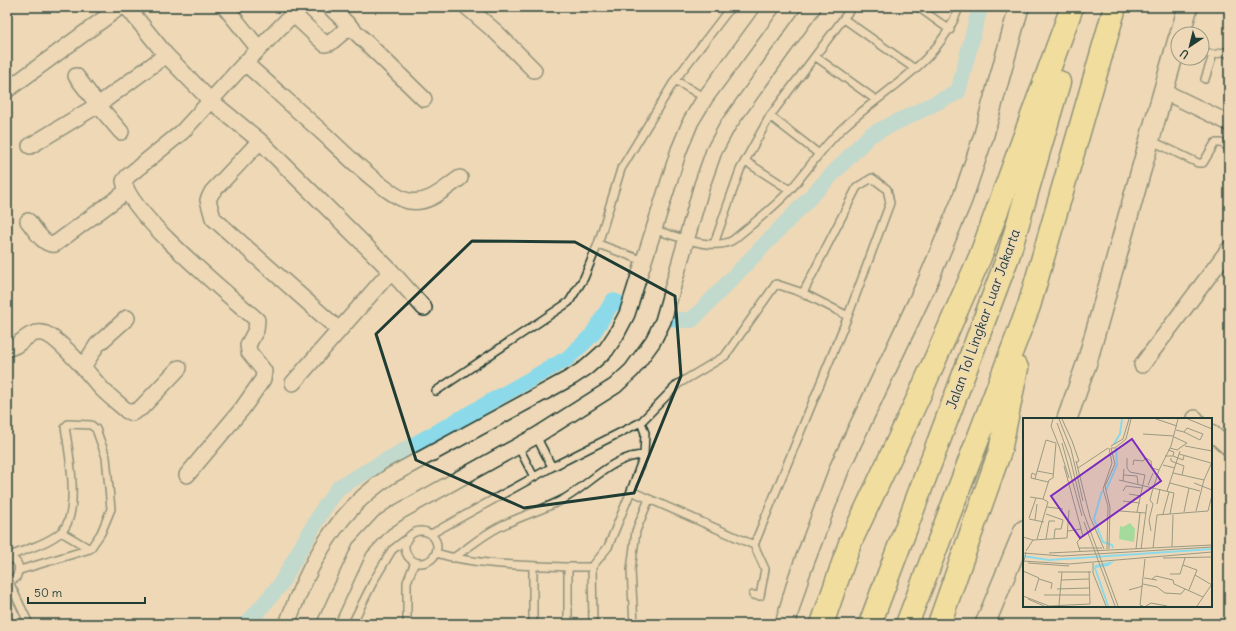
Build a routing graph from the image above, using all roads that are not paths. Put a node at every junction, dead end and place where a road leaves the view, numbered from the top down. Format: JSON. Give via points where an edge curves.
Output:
{"nodes":[{"id":1,"x":120,"y":7,"type":"edge"},
{"id":2,"x":127,"y":7,"type":"edge"},
{"id":3,"x":330,"y":7,"type":"edge"},
{"id":4,"x":467,"y":7,"type":"edge"},
{"id":5,"x":731,"y":7,"type":"edge"},
{"id":6,"x":772,"y":7,"type":"edge"},
{"id":7,"x":813,"y":7,"type":"edge"},
{"id":8,"x":852,"y":7,"type":"edge"},
{"id":9,"x":918,"y":7,"type":"edge"},
{"id":10,"x":959,"y":7,"type":"edge"},
{"id":11,"x":1019,"y":7,"type":"edge"},
{"id":12,"x":1072,"y":7,"type":"edge"},
{"id":13,"x":1078,"y":7,"type":"edge"},
{"id":14,"x":1115,"y":7,"type":"edge"},
{"id":15,"x":1188,"y":7,"type":"edge"},
{"id":16,"x":231,"y":9,"type":"edge"},
{"id":17,"x":296,"y":10,"type":"edge"},
{"id":18,"x":844,"y":19,"type":"junction"},
{"id":19,"x":1182,"y":26,"type":"edge"},
{"id":20,"x":349,"y":27,"type":"junction"},
{"id":21,"x":950,"y":30,"type":"junction"},
{"id":22,"x":259,"y":49,"type":"junction"},
{"id":23,"x":1210,"y":54,"type":"edge"},
{"id":24,"x":1229,"y":54,"type":"edge"},
{"id":25,"x":166,"y":55,"type":"junction"},
{"id":26,"x":1213,"y":55,"type":"junction"},
{"id":27,"x":816,"y":56,"type":"junction"},
{"id":28,"x":245,"y":63,"type":"junction"},
{"id":29,"x":1171,"y":66,"type":"edge"},
{"id":30,"x":915,"y":69,"type":"junction"},
{"id":31,"x":534,"y":70,"type":"dead end"},
{"id":32,"x":76,"y":76,"type":"dead end"},
{"id":33,"x":1205,"y":79,"type":"dead end"},
{"id":34,"x":675,"y":80,"type":"junction"},
{"id":35,"x":1164,"y":88,"type":"junction"},
{"id":36,"x":7,"y":90,"type":"edge"},
{"id":37,"x":705,"y":98,"type":"junction"},
{"id":38,"x":424,"y":99,"type":"dead end"},
{"id":39,"x":876,"y":100,"type":"junction"},
{"id":40,"x":210,"y":101,"type":"junction"},
{"id":41,"x":98,"y":105,"type":"junction"},
{"id":42,"x":770,"y":116,"type":"junction"},
{"id":43,"x":1229,"y":119,"type":"edge"},
{"id":44,"x":1229,"y":124,"type":"edge"},
{"id":45,"x":121,"y":132,"type":"dead end"},
{"id":46,"x":1150,"y":140,"type":"junction"},
{"id":47,"x":260,"y":141,"type":"junction"},
{"id":48,"x":30,"y":146,"type":"dead end"},
{"id":49,"x":1229,"y":147,"type":"edge"},
{"id":50,"x":819,"y":154,"type":"junction"},
{"id":51,"x":745,"y":161,"type":"junction"},
{"id":52,"x":460,"y":178,"type":"dead end"},
{"id":53,"x":790,"y":190,"type":"junction"},
{"id":54,"x":127,"y":191,"type":"junction"},
{"id":55,"x":28,"y":221,"type":"dead end"},
{"id":56,"x":655,"y":230,"type":"junction"},
{"id":57,"x":687,"y":240,"type":"junction"},
{"id":58,"x":598,"y":244,"type":"junction"},
{"id":59,"x":714,"y":244,"type":"junction"},
{"id":60,"x":1229,"y":249,"type":"edge"},
{"id":61,"x":644,"y":261,"type":"junction"},
{"id":62,"x":391,"y":271,"type":"junction"},
{"id":63,"x":803,"y":293,"type":"junction"},
{"id":64,"x":1029,"y":306,"type":"junction"},
{"id":65,"x":424,"y":308,"type":"dead end"},
{"id":66,"x":848,"y":316,"type":"junction"},
{"id":67,"x":127,"y":318,"type":"dead end"},
{"id":68,"x":339,"y":330,"type":"junction"},
{"id":69,"x":7,"y":348,"type":"edge"},
{"id":70,"x":1142,"y":365,"type":"dead end"},
{"id":71,"x":83,"y":367,"type":"junction"},
{"id":72,"x":179,"y":368,"type":"dead end"},
{"id":73,"x":293,"y":383,"type":"dead end"},
{"id":74,"x":436,"y":391,"type":"dead end"},
{"id":75,"x":1067,"y":418,"type":"edge"},
{"id":76,"x":641,"y":422,"type":"junction"},
{"id":77,"x":1212,"y":433,"type":"edge"},
{"id":78,"x":536,"y":436,"type":"junction"},
{"id":79,"x":518,"y":446,"type":"junction"},
{"id":80,"x":1229,"y":448,"type":"edge"},
{"id":81,"x":644,"y":455,"type":"junction"},
{"id":82,"x":552,"y":467,"type":"junction"},
{"id":83,"x":187,"y":475,"type":"dead end"},
{"id":84,"x":534,"y":477,"type":"junction"},
{"id":85,"x":631,"y":491,"type":"junction"},
{"id":86,"x":649,"y":499,"type":"junction"},
{"id":87,"x":61,"y":532,"type":"junction"},
{"id":88,"x":1023,"y":532,"type":"edge"},
{"id":89,"x":431,"y":534,"type":"junction"},
{"id":90,"x":405,"y":540,"type":"junction"},
{"id":91,"x":754,"y":545,"type":"junction"},
{"id":92,"x":90,"y":549,"type":"junction"},
{"id":93,"x":436,"y":553,"type":"junction"},
{"id":94,"x":7,"y":557,"type":"edge"},
{"id":95,"x":453,"y":558,"type":"junction"},
{"id":96,"x":415,"y":562,"type":"junction"},
{"id":97,"x":533,"y":566,"type":"junction"},
{"id":98,"x":568,"y":567,"type":"junction"},
{"id":99,"x":592,"y":567,"type":"junction"},
{"id":100,"x":20,"y":570,"type":"junction"},
{"id":101,"x":8,"y":582,"type":"edge"},
{"id":102,"x":753,"y":595,"type":"dead end"},
{"id":103,"x":29,"y":624,"type":"edge"},
{"id":104,"x":287,"y":624,"type":"edge"},
{"id":105,"x":325,"y":624,"type":"edge"},
{"id":106,"x":352,"y":624,"type":"edge"},
{"id":107,"x":407,"y":624,"type":"edge"},
{"id":108,"x":533,"y":624,"type":"edge"},
{"id":109,"x":568,"y":624,"type":"edge"},
{"id":110,"x":593,"y":624,"type":"edge"},
{"id":111,"x":634,"y":624,"type":"edge"},
{"id":112,"x":784,"y":624,"type":"edge"},
{"id":113,"x":822,"y":624,"type":"edge"},
{"id":114,"x":870,"y":624,"type":"edge"},
{"id":115,"x":907,"y":624,"type":"edge"},
{"id":116,"x":939,"y":624,"type":"edge"},
{"id":117,"x":985,"y":624,"type":"edge"}],
"edges":[{"from":1,"to":36,"type":"street"},
{"from":2,"to":25,"type":"street"},
{"from":3,"to":20,"type":"street"},
{"from":4,"to":31,"type":"street"},
{"from":5,"to":34,"type":"lane"},
{"from":6,"to":37,"type":"street"},
{"from":7,"to":57,"type":"street","via":[[728,125],[714,151]]},
{"from":8,"to":18,"type":"lane"},
{"from":9,"to":21,"type":"lane"},
{"from":10,"to":21,"type":"lane"},
{"from":11,"to":112,"type":"street","via":[[989,118],[962,200],[928,283],[840,467]]},
{"from":12,"to":113,"type":"highway","via":[[980,257],[920,394],[850,543]]},
{"from":13,"to":114,"type":"highway","name":"Jalan Tol Lingkar Luar Jakarta","via":[[1057,89],[1008,254]]},
{"from":14,"to":64,"type":"highway"},
{"from":15,"to":19,"type":"street"},
{"from":16,"to":22,"type":"street"},
{"from":17,"to":20,"type":"street","via":[[325,44],[330,43]]},
{"from":17,"to":22,"type":"street"},
{"from":18,"to":27,"type":"lane"},
{"from":18,"to":30,"type":"lane"},
{"from":20,"to":38,"type":"street"},
{"from":21,"to":30,"type":"lane","via":[[937,48]]},
{"from":22,"to":28,"type":"street"},
{"from":23,"to":26,"type":"lane"},
{"from":24,"to":26,"type":"lane","via":[[1224,52]]},
{"from":25,"to":40,"type":"street"},
{"from":25,"to":41,"type":"street"},
{"from":26,"to":33,"type":"lane"},
{"from":27,"to":39,"type":"lane"},
{"from":27,"to":42,"type":"lane"},
{"from":28,"to":40,"type":"street"},
{"from":28,"to":52,"type":"street","via":[[361,168],[395,195],[408,201],[419,202],[434,197]]},
{"from":29,"to":35,"type":"street"},
{"from":30,"to":39,"type":"lane"},
{"from":32,"to":41,"type":"street"},
{"from":34,"to":37,"type":"lane"},
{"from":34,"to":58,"type":"lane","via":[[621,170]]},
{"from":35,"to":43,"type":"lane"},
{"from":35,"to":44,"type":"street"},
{"from":35,"to":46,"type":"street"},
{"from":37,"to":56,"type":"street","via":[[691,121],[679,150]]},
{"from":39,"to":50,"type":"lane","via":[[845,126]]},
{"from":40,"to":47,"type":"street"},
{"from":40,"to":54,"type":"street","via":[[182,132],[128,176],[124,181]]},
{"from":41,"to":45,"type":"street"},
{"from":41,"to":48,"type":"street"},
{"from":42,"to":50,"type":"lane"},
{"from":42,"to":51,"type":"lane"},
{"from":46,"to":49,"type":"lane","via":[[1198,163],[1203,163],[1215,143]]},
{"from":46,"to":75,"type":"street","via":[[1087,362]]},
{"from":47,"to":62,"type":"street"},
{"from":47,"to":68,"type":"street","via":[[212,192],[208,200],[213,218]]},
{"from":50,"to":53,"type":"lane"},
{"from":51,"to":53,"type":"lane"},
{"from":51,"to":59,"type":"lane","via":[[727,202]]},
{"from":53,"to":59,"type":"lane","via":[[733,240],[723,245]]},
{"from":54,"to":55,"type":"street","via":[[55,244],[45,242]]},
{"from":54,"to":83,"type":"street","via":[[144,216],[257,320],[256,330],[248,345],[249,352],[264,371],[263,379],[242,409]]},
{"from":56,"to":57,"type":"lane"},
{"from":56,"to":61,"type":"street"},
{"from":57,"to":59,"type":"lane"},
{"from":57,"to":78,"type":"street","via":[[663,322],[632,370],[615,386]]},
{"from":58,"to":61,"type":"lane"},
{"from":58,"to":74,"type":"lane","via":[[584,278],[569,302]]},
{"from":60,"to":70,"type":"street"},
{"from":61,"to":104,"type":"street","via":[[627,314],[616,335],[606,350],[587,367],[390,476],[371,488],[354,504],[317,555]]},
{"from":62,"to":65,"type":"street"},
{"from":62,"to":68,"type":"street"},
{"from":63,"to":66,"type":"lane"},
{"from":63,"to":66,"type":"lane","via":[[857,187],[872,178],[887,189],[890,203]]},
{"from":63,"to":76,"type":"lane","via":[[776,284],[725,356],[678,384]]},
{"from":64,"to":115,"type":"highway"},
{"from":64,"to":116,"type":"highway","via":[[1000,452]]},
{"from":66,"to":91,"type":"lane"},
{"from":67,"to":71,"type":"street","via":[[97,346]]},
{"from":68,"to":73,"type":"street"},
{"from":69,"to":71,"type":"street","via":[[12,348],[27,336],[43,333],[52,338]]},
{"from":71,"to":72,"type":"street","via":[[103,389],[132,413],[141,408]]},
{"from":76,"to":81,"type":"lane","via":[[645,433]]},
{"from":76,"to":82,"type":"lane"},
{"from":77,"to":80,"type":"street"},
{"from":78,"to":79,"type":"street"},
{"from":78,"to":82,"type":"lane"},
{"from":79,"to":84,"type":"lane"},
{"from":79,"to":105,"type":"street","via":[[383,523],[360,548]]},
{"from":81,"to":85,"type":"lane"},
{"from":81,"to":95,"type":"lane","via":[[630,456],[607,468],[565,498],[499,527]]},
{"from":82,"to":84,"type":"lane"},
{"from":84,"to":89,"type":"lane"},
{"from":85,"to":86,"type":"lane"},
{"from":85,"to":99,"type":"lane","via":[[608,547]]},
{"from":86,"to":91,"type":"lane"},
{"from":86,"to":111,"type":"lane","via":[[636,531],[631,570]]},
{"from":87,"to":92,"type":"lane"},
{"from":87,"to":92,"type":"lane","via":[[68,522],[73,482],[65,427],[68,424],[91,425],[96,429],[106,457],[111,509],[101,533]]},
{"from":87,"to":94,"type":"lane"},
{"from":88,"to":117,"type":"street"},
{"from":89,"to":90,"type":"lane","via":[[422,530],[412,532]]},
{"from":89,"to":93,"type":"lane","via":[[437,542]]},
{"from":90,"to":96,"type":"lane","via":[[405,553]]},
{"from":90,"to":106,"type":"lane","via":[[392,550]]},
{"from":91,"to":102,"type":"lane","via":[[765,568],[760,596]]},
{"from":92,"to":100,"type":"lane"},
{"from":93,"to":95,"type":"lane"},
{"from":93,"to":96,"type":"lane","via":[[428,562]]},
{"from":94,"to":100,"type":"lane","via":[[13,558]]},
{"from":95,"to":97,"type":"lane"},
{"from":96,"to":107,"type":"lane","via":[[407,582]]},
{"from":97,"to":98,"type":"lane"},
{"from":97,"to":108,"type":"lane"},
{"from":98,"to":99,"type":"lane"},
{"from":98,"to":109,"type":"lane"},
{"from":99,"to":110,"type":"lane"},
{"from":100,"to":101,"type":"lane","via":[[16,578]]},
{"from":101,"to":103,"type":"lane"}]}
